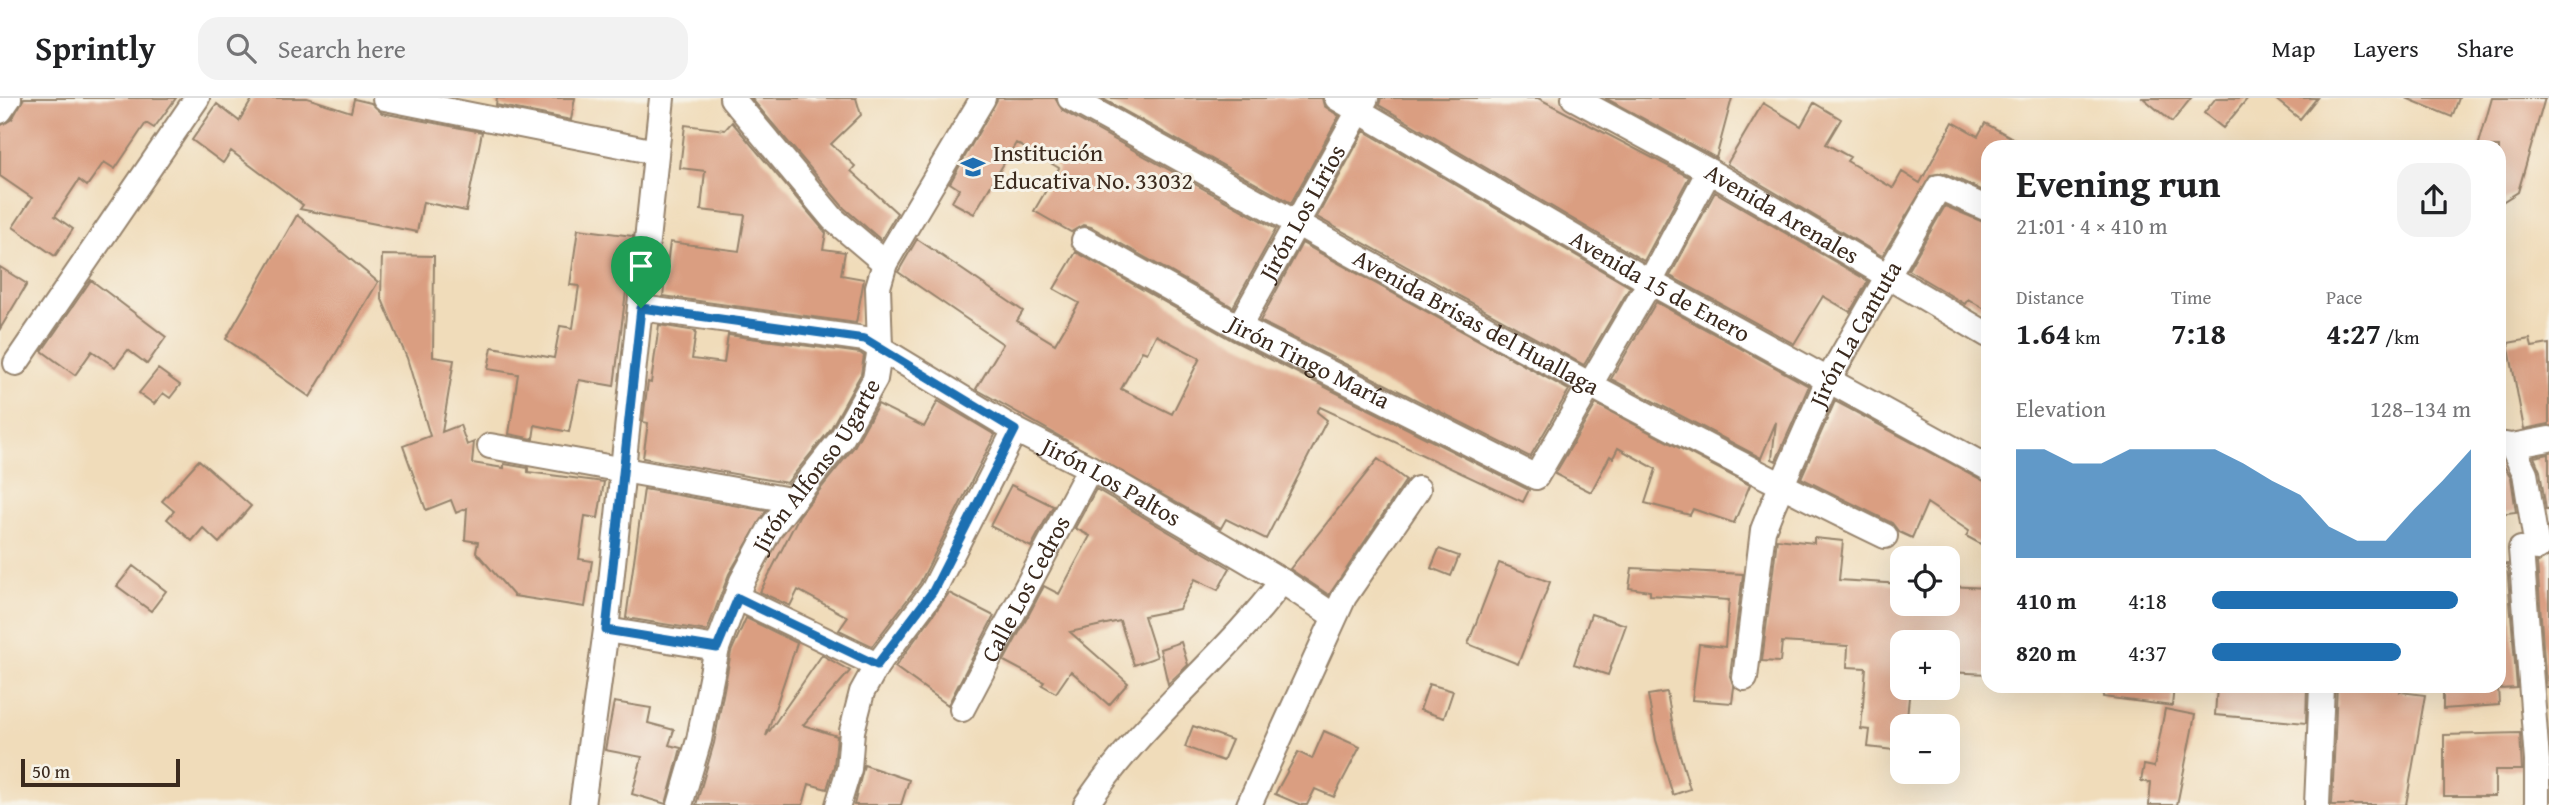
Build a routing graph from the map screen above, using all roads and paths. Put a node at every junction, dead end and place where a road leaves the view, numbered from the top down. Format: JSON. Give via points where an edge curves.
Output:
{"nodes":[{"id":1,"x":9,"y":98,"type":"edge"},
{"id":2,"x":197,"y":98,"type":"edge"},
{"id":3,"x":385,"y":98,"type":"edge"},
{"id":4,"x":662,"y":98,"type":"edge"},
{"id":5,"x":732,"y":98,"type":"edge"},
{"id":6,"x":983,"y":98,"type":"edge"},
{"id":7,"x":1070,"y":98,"type":"edge"},
{"id":8,"x":1337,"y":98,"type":"edge"},
{"id":9,"x":1574,"y":98,"type":"edge"},
{"id":10,"x":1363,"y":104,"type":"edge"},
{"id":11,"x":0,"y":111,"type":"edge"},
{"id":12,"x":656,"y":152,"type":"junction"},
{"id":13,"x":1709,"y":171,"type":"junction"},
{"id":14,"x":1981,"y":206,"type":"edge"},
{"id":15,"x":1297,"y":222,"type":"junction"},
{"id":16,"x":1084,"y":240,"type":"dead end"},
{"id":17,"x":885,"y":263,"type":"junction"},
{"id":18,"x":1887,"y":277,"type":"junction"},
{"id":19,"x":1650,"y":282,"type":"junction"},
{"id":20,"x":641,"y":308,"type":"junction"},
{"id":21,"x":1240,"y":327,"type":"junction"},
{"id":22,"x":1981,"y":331,"type":"edge"},
{"id":23,"x":880,"y":348,"type":"junction"},
{"id":24,"x":16,"y":363,"type":"dead end"},
{"id":25,"x":1829,"y":380,"type":"junction"},
{"id":26,"x":1589,"y":383,"type":"junction"},
{"id":27,"x":1015,"y":430,"type":"junction"},
{"id":28,"x":2549,"y":439,"type":"edge"},
{"id":29,"x":2506,"y":445,"type":"edge"},
{"id":30,"x":490,"y":446,"type":"dead end"},
{"id":31,"x":2506,"y":446,"type":"edge"},
{"id":32,"x":1981,"y":464,"type":"edge"},
{"id":33,"x":1090,"y":468,"type":"junction"},
{"id":34,"x":623,"y":472,"type":"junction"},
{"id":35,"x":1781,"y":486,"type":"junction"},
{"id":36,"x":1418,"y":489,"type":"dead end"},
{"id":37,"x":790,"y":500,"type":"junction"},
{"id":38,"x":1885,"y":536,"type":"dead end"},
{"id":39,"x":2526,"y":548,"type":"edge"},
{"id":40,"x":1282,"y":581,"type":"junction"},
{"id":41,"x":738,"y":598,"type":"junction"},
{"id":42,"x":1334,"y":616,"type":"junction"},
{"id":43,"x":606,"y":630,"type":"junction"},
{"id":44,"x":717,"y":648,"type":"junction"},
{"id":45,"x":877,"y":665,"type":"junction"},
{"id":46,"x":1745,"y":678,"type":"dead end"},
{"id":47,"x":2322,"y":693,"type":"edge"},
{"id":48,"x":962,"y":709,"type":"dead end"},
{"id":49,"x":582,"y":805,"type":"edge"},
{"id":50,"x":680,"y":805,"type":"edge"},
{"id":51,"x":838,"y":805,"type":"edge"},
{"id":52,"x":1086,"y":805,"type":"edge"},
{"id":53,"x":1249,"y":805,"type":"edge"},
{"id":54,"x":2317,"y":805,"type":"edge"},
{"id":55,"x":2537,"y":805,"type":"edge"}],
"edges":[{"from":1,"to":11,"type":"street"},
{"from":2,"to":24,"type":"street"},
{"from":3,"to":12,"type":"street"},
{"from":4,"to":12,"type":"street"},
{"from":5,"to":17,"type":"street","via":[[833,219]]},
{"from":6,"to":17,"type":"street","name":"Jirón Alfonso Ugarte"},
{"from":7,"to":15,"type":"street","name":"Avenida Brisas del Huallaga"},
{"from":8,"to":10,"type":"street","name":"Avenida 15 de Enero"},
{"from":9,"to":13,"type":"street","name":"Avenida Arenales"},
{"from":10,"to":15,"type":"street","name":"Jirón Los Lirios"},
{"from":10,"to":19,"type":"street","name":"Avenida 15 de Enero"},
{"from":12,"to":20,"type":"street"},
{"from":13,"to":18,"type":"street","name":"Avenida Arenales"},
{"from":13,"to":19,"type":"street"},
{"from":14,"to":18,"type":"street","name":"Jirón La Cantuta","via":[[1938,187]]},
{"from":15,"to":21,"type":"street","name":"Jirón Los Lirios"},
{"from":15,"to":26,"type":"street","name":"Avenida Brisas del Huallaga"},
{"from":16,"to":21,"type":"street","name":"Jirón Tingo María"},
{"from":17,"to":23,"type":"street","name":"Jirón Alfonso Ugarte","via":[[878,287]]},
{"from":18,"to":22,"type":"street","name":"Avenida Arenales"},
{"from":18,"to":25,"type":"street","name":"Jirón La Cantuta"},
{"from":19,"to":25,"type":"street","name":"Avenida 15 de Enero"},
{"from":19,"to":26,"type":"street"},
{"from":20,"to":23,"type":"street","name":"Jirón Los Paltos","via":[[831,332],[865,339]]},
{"from":20,"to":34,"type":"street"},
{"from":21,"to":26,"type":"street","name":"Jirón Tingo María","via":[[1536,477]]},
{"from":23,"to":27,"type":"street","name":"Jirón Los Paltos"},
{"from":23,"to":37,"type":"street","name":"Jirón Alfonso Ugarte","via":[[875,379],[862,407],[820,469]]},
{"from":25,"to":32,"type":"street","name":"Avenida 15 de Enero"},
{"from":25,"to":35,"type":"street","name":"Jirón La Cantuta"},
{"from":26,"to":35,"type":"street","name":"Avenida Brisas del Huallaga"},
{"from":27,"to":33,"type":"street","name":"Jirón Los Paltos"},
{"from":27,"to":45,"type":"street","via":[[933,591]]},
{"from":28,"to":29,"type":"street"},
{"from":30,"to":34,"type":"street"},
{"from":31,"to":39,"type":"street","via":[[2525,473]]},
{"from":33,"to":40,"type":"street","name":"Jirón Los Paltos"},
{"from":33,"to":48,"type":"street","name":"Calle Los Cedros"},
{"from":34,"to":37,"type":"street"},
{"from":34,"to":43,"type":"street"},
{"from":35,"to":38,"type":"street","name":"Avenida Brisas del Huallaga"},
{"from":35,"to":46,"type":"street","name":"Jirón La Cantuta","via":[[1763,530]]},
{"from":36,"to":42,"type":"street"},
{"from":37,"to":41,"type":"street","name":"Jirón Alfonso Ugarte","via":[[753,557]]},
{"from":39,"to":55,"type":"street"},
{"from":40,"to":42,"type":"street","name":"Jirón Los Paltos"},
{"from":40,"to":52,"type":"street","via":[[1236,638],[1132,741]]},
{"from":41,"to":44,"type":"street","name":"Jirón Alfonso Ugarte"},
{"from":41,"to":45,"type":"street"},
{"from":42,"to":53,"type":"street"},
{"from":43,"to":44,"type":"street"},
{"from":43,"to":49,"type":"street"},
{"from":44,"to":50,"type":"street","name":"Jirón Alfonso Ugarte","via":[[699,740]]},
{"from":45,"to":51,"type":"street","via":[[862,692]]},
{"from":47,"to":54,"type":"street"}]}
